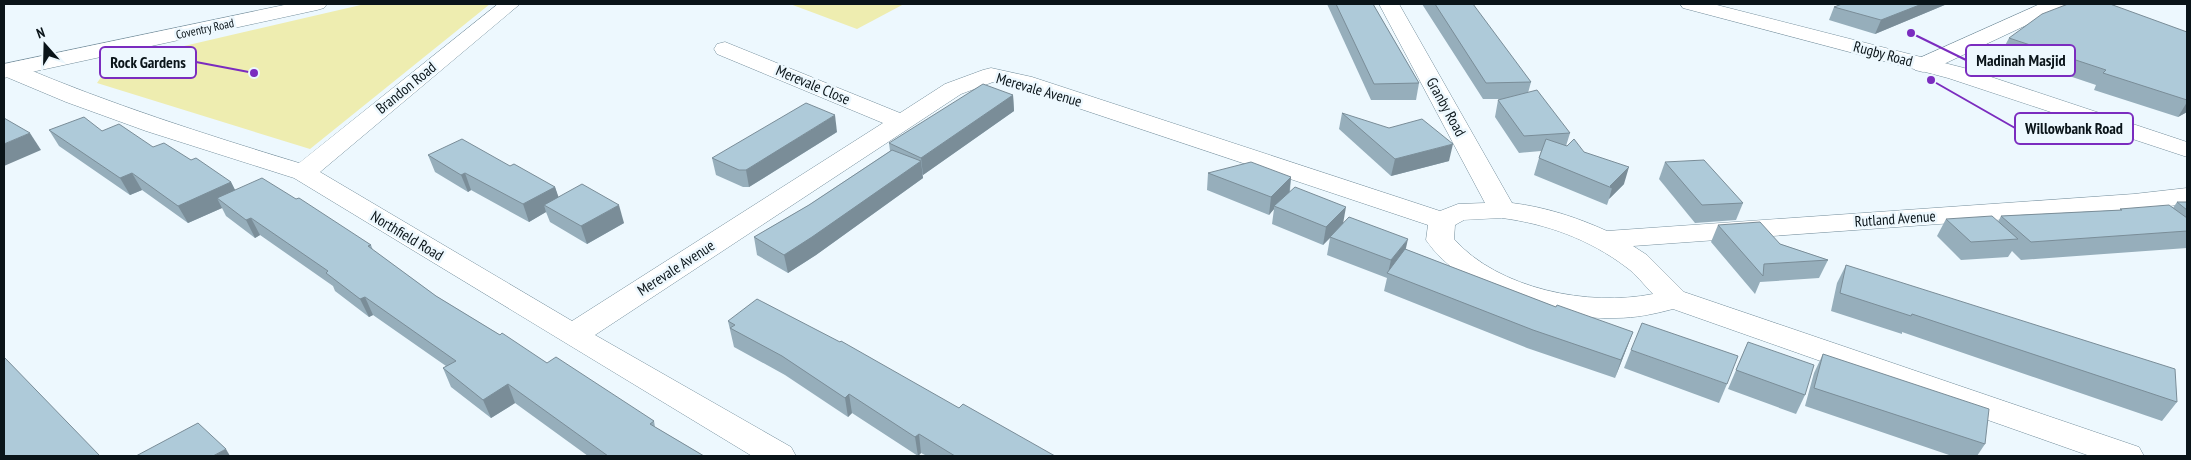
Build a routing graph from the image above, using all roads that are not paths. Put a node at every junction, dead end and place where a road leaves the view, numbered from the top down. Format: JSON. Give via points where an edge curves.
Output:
{"nodes":[{"id":1,"x":510,"y":4,"type":"edge"},
{"id":2,"x":1389,"y":4,"type":"edge"},
{"id":3,"x":1690,"y":4,"type":"edge"},
{"id":4,"x":2053,"y":4,"type":"edge"},
{"id":5,"x":308,"y":5,"type":"edge"},
{"id":6,"x":725,"y":48,"type":"dead end"},
{"id":7,"x":1923,"y":64,"type":"junction"},
{"id":8,"x":7,"y":71,"type":"edge"},
{"id":9,"x":902,"y":122,"type":"junction"},
{"id":10,"x":2187,"y":150,"type":"edge"},
{"id":11,"x":303,"y":173,"type":"junction"},
{"id":12,"x":2187,"y":196,"type":"edge"},
{"id":13,"x":1502,"y":210,"type":"junction"},
{"id":14,"x":1442,"y":221,"type":"junction"},
{"id":15,"x":1603,"y":240,"type":"junction"},
{"id":16,"x":1674,"y":299,"type":"junction"},
{"id":17,"x":572,"y":335,"type":"junction"},
{"id":18,"x":779,"y":456,"type":"edge"},
{"id":19,"x":2127,"y":456,"type":"edge"}],
"edges":[{"from":1,"to":11,"type":"street","name":"Brandon Road"},
{"from":2,"to":13,"type":"street","name":"Granby Road"},
{"from":3,"to":7,"type":"street","name":"Rugby Road"},
{"from":4,"to":7,"type":"street"},
{"from":5,"to":8,"type":"street","name":"Coventry Road"},
{"from":6,"to":9,"type":"street","name":"Merevale Close"},
{"from":7,"to":10,"type":"street","name":"Rugby Road"},
{"from":8,"to":11,"type":"street","name":"Northfield Road","via":[[154,126]]},
{"from":9,"to":14,"type":"street","name":"Merevale Avenue","via":[[953,89],[991,75],[1024,82]]},
{"from":9,"to":17,"type":"street","name":"Merevale Avenue"},
{"from":11,"to":17,"type":"street","name":"Northfield Road"},
{"from":12,"to":15,"type":"street","name":"Rutland Avenue"},
{"from":13,"to":14,"type":"street","via":[[1458,212]]},
{"from":13,"to":15,"type":"street","via":[[1534,214],[1569,224]]},
{"from":14,"to":16,"type":"street","via":[[1440,240],[1460,262],[1535,297],[1589,308],[1636,307]]},
{"from":15,"to":16,"type":"street","via":[[1637,261]]},
{"from":16,"to":19,"type":"street"},
{"from":17,"to":18,"type":"street","name":"Northfield Road"}]}
